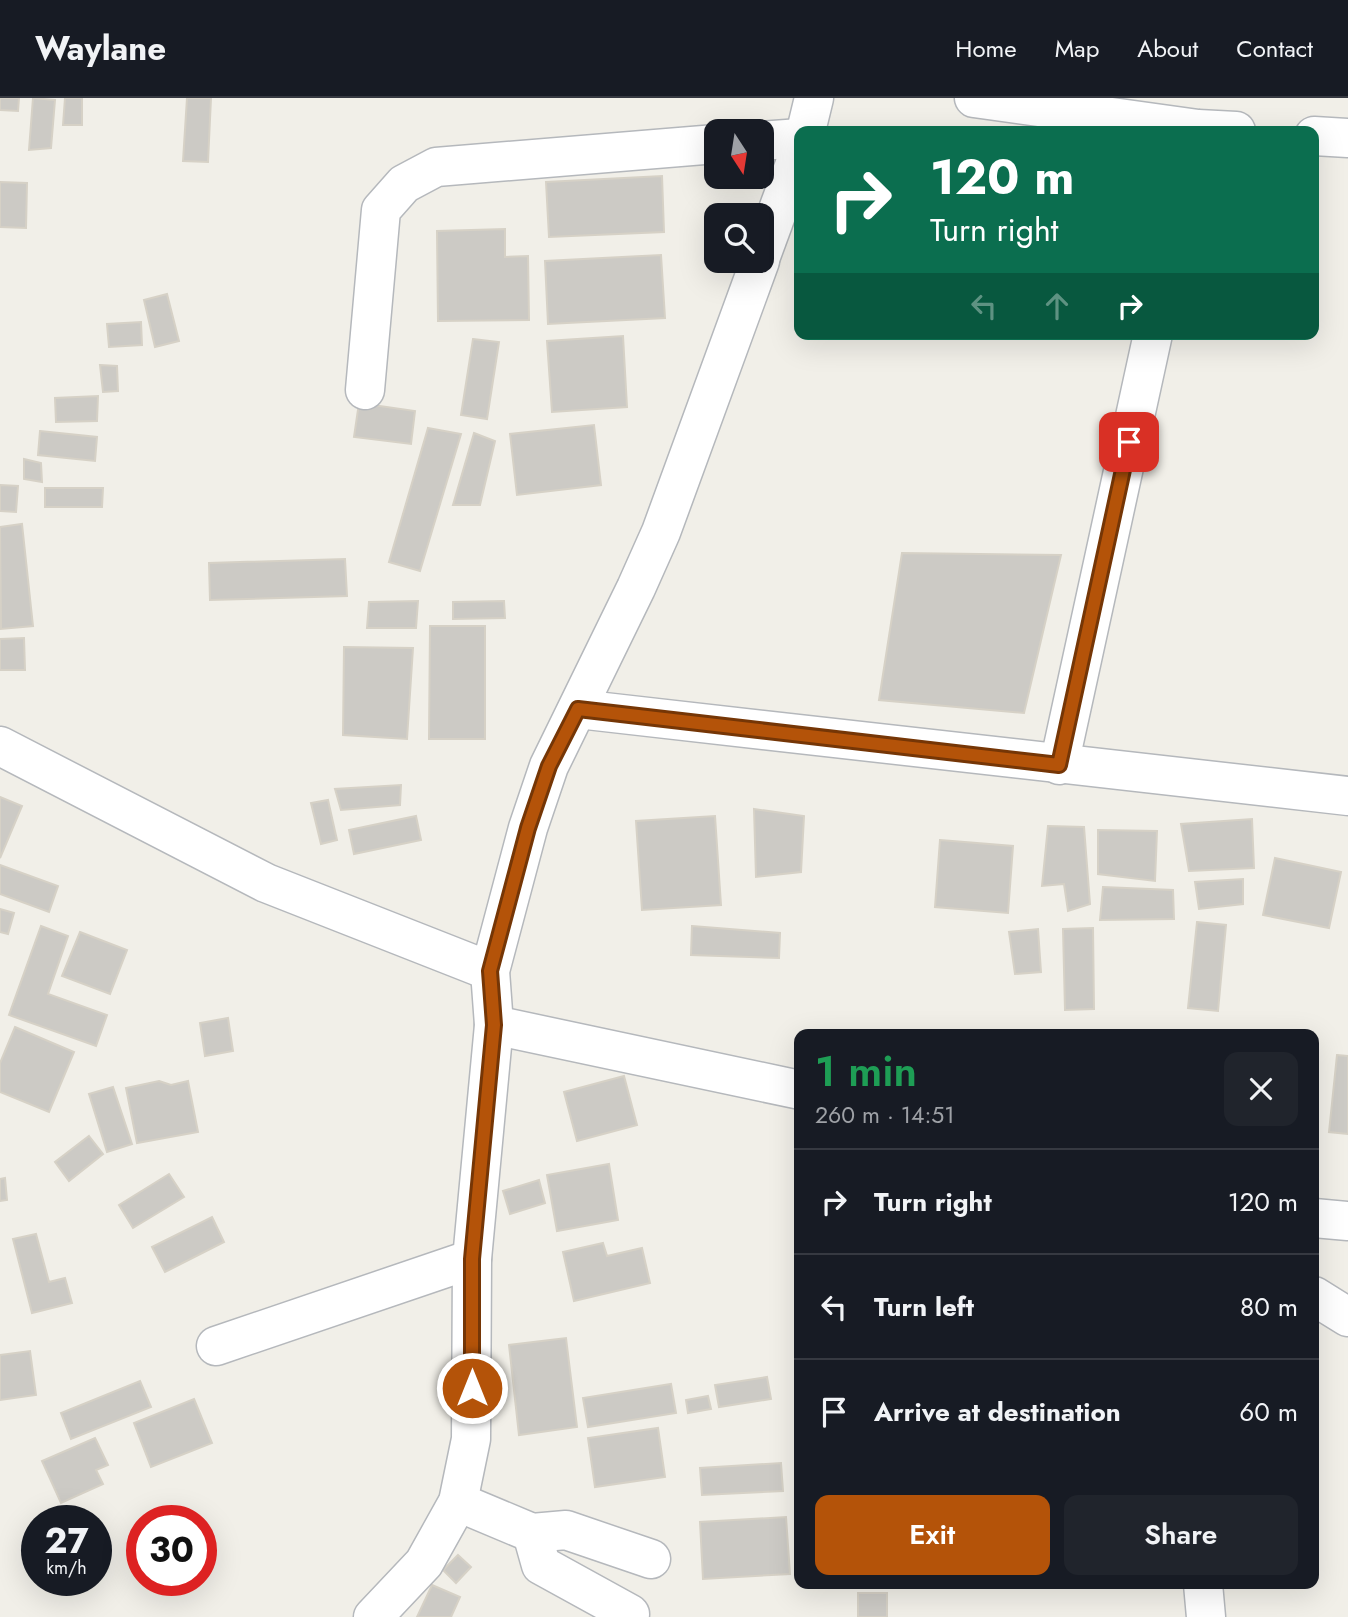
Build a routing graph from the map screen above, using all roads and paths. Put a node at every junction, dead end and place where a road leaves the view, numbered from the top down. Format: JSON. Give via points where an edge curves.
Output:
{"nodes":[{"id":1,"x":814,"y":98,"type":"edge"},
{"id":2,"x":974,"y":98,"type":"edge"},
{"id":3,"x":807,"y":126,"type":"edge"},
{"id":4,"x":1169,"y":126,"type":"edge"},
{"id":5,"x":1319,"y":136,"type":"edge"},
{"id":6,"x":794,"y":138,"type":"edge"},
{"id":7,"x":1348,"y":138,"type":"edge"},
{"id":8,"x":774,"y":140,"type":"edge"},
{"id":9,"x":704,"y":146,"type":"edge"},
{"id":10,"x":794,"y":166,"type":"edge"},
{"id":11,"x":774,"y":220,"type":"edge"},
{"id":12,"x":755,"y":273,"type":"edge"},
{"id":13,"x":1152,"y":340,"type":"edge"},
{"id":14,"x":365,"y":390,"type":"dead end"},
{"id":15,"x":578,"y":709,"type":"junction"},
{"id":16,"x":0,"y":746,"type":"edge"},
{"id":17,"x":1059,"y":765,"type":"junction"},
{"id":18,"x":1348,"y":796,"type":"edge"},
{"id":19,"x":490,"y":971,"type":"junction"},
{"id":20,"x":494,"y":1025,"type":"junction"},
{"id":21,"x":794,"y":1089,"type":"edge"},
{"id":22,"x":1319,"y":1218,"type":"edge"},
{"id":23,"x":1348,"y":1221,"type":"edge"},
{"id":24,"x":472,"y":1259,"type":"junction"},
{"id":25,"x":1319,"y":1299,"type":"edge"},
{"id":26,"x":1348,"y":1317,"type":"edge"},
{"id":27,"x":216,"y":1346,"type":"dead end"},
{"id":28,"x":458,"y":1502,"type":"junction"},
{"id":29,"x":532,"y":1533,"type":"junction"},
{"id":30,"x":652,"y":1559,"type":"dead end"},
{"id":31,"x":1203,"y":1589,"type":"edge"},
{"id":32,"x":630,"y":1614,"type":"dead end"},
{"id":33,"x":373,"y":1617,"type":"edge"},
{"id":34,"x":1206,"y":1617,"type":"edge"}],
"edges":[{"from":1,"to":3,"type":"street"},
{"from":2,"to":4,"type":"street"},
{"from":5,"to":7,"type":"street"},
{"from":6,"to":8,"type":"street"},
{"from":9,"to":14,"type":"street","via":[[436,167],[404,184],[381,210]]},
{"from":10,"to":11,"type":"street"},
{"from":12,"to":15,"type":"street","via":[[661,532]]},
{"from":13,"to":17,"type":"street"},
{"from":15,"to":17,"type":"street"},
{"from":15,"to":19,"type":"street","via":[[549,766],[528,828]]},
{"from":16,"to":19,"type":"street","via":[[266,883]]},
{"from":17,"to":18,"type":"street"},
{"from":19,"to":20,"type":"street"},
{"from":20,"to":21,"type":"street"},
{"from":20,"to":24,"type":"street"},
{"from":22,"to":23,"type":"street"},
{"from":24,"to":27,"type":"street"},
{"from":24,"to":28,"type":"street","via":[[471,1439]]},
{"from":25,"to":26,"type":"street"},
{"from":28,"to":29,"type":"street"},
{"from":28,"to":33,"type":"street","via":[[424,1563]]},
{"from":29,"to":30,"type":"street","via":[[566,1530]]},
{"from":29,"to":32,"type":"street","via":[[541,1565]]},
{"from":31,"to":34,"type":"street"}]}
